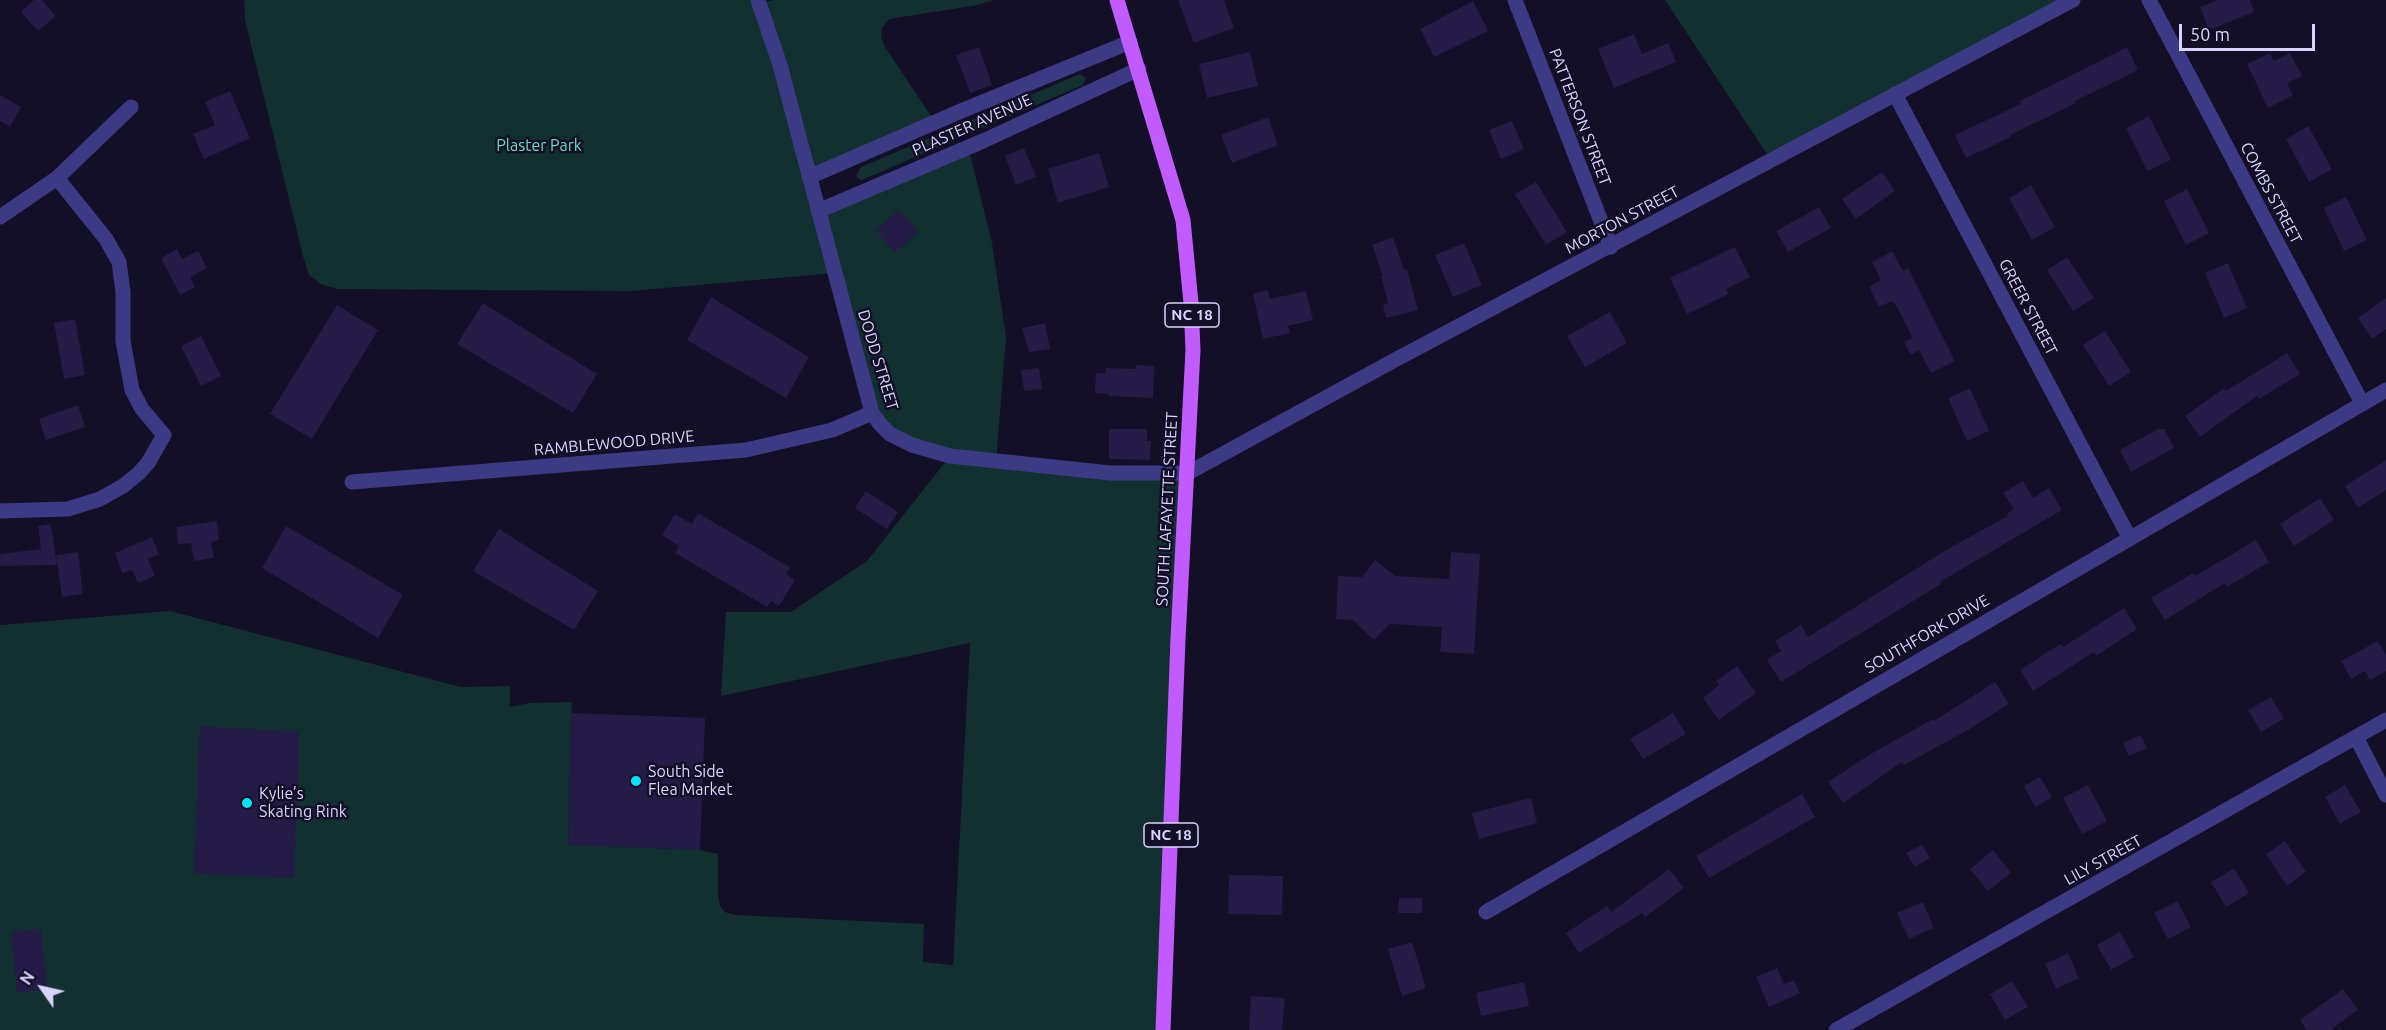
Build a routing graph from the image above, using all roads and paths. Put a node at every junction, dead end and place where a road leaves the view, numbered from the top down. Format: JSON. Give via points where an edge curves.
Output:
{"nodes":[{"id":1,"x":758,"y":0,"type":"edge"},
{"id":2,"x":1117,"y":0,"type":"edge"},
{"id":3,"x":1515,"y":0,"type":"edge"},
{"id":4,"x":2073,"y":0,"type":"edge"},
{"id":5,"x":2149,"y":0,"type":"edge"},
{"id":6,"x":1130,"y":42,"type":"junction"},
{"id":7,"x":1139,"y":69,"type":"junction"},
{"id":8,"x":1895,"y":94,"type":"junction"},
{"id":9,"x":131,"y":106,"type":"dead end"},
{"id":10,"x":809,"y":177,"type":"junction"},
{"id":11,"x":57,"y":178,"type":"junction"},
{"id":12,"x":818,"y":211,"type":"junction"},
{"id":13,"x":0,"y":217,"type":"edge"},
{"id":14,"x":1611,"y":247,"type":"junction"},
{"id":15,"x":2386,"y":390,"type":"edge"},
{"id":16,"x":2362,"y":403,"type":"junction"},
{"id":17,"x":872,"y":413,"type":"junction"},
{"id":18,"x":1188,"y":473,"type":"junction"},
{"id":19,"x":352,"y":482,"type":"dead end"},
{"id":20,"x":0,"y":511,"type":"edge"},
{"id":21,"x":2129,"y":537,"type":"junction"},
{"id":22,"x":2386,"y":720,"type":"edge"},
{"id":23,"x":2356,"y":737,"type":"junction"},
{"id":24,"x":2386,"y":795,"type":"edge"},
{"id":25,"x":1486,"y":912,"type":"dead end"},
{"id":26,"x":1163,"y":1030,"type":"edge"},
{"id":27,"x":1836,"y":1030,"type":"edge"}],
"edges":[{"from":1,"to":10,"type":"street","name":"DODD STREET","via":[[780,65]]},
{"from":2,"to":6,"type":"main road","name":"SOUTH LAFAYETTE STREET","number":"NC 18"},
{"from":3,"to":14,"type":"street","name":"PATTERSON STREET"},
{"from":4,"to":8,"type":"street","name":"MORTON STREET"},
{"from":5,"to":16,"type":"street","name":"COMBS STREET"},
{"from":6,"to":7,"type":"main road","name":"SOUTH LAFAYETTE STREET","number":"NC 18"},
{"from":6,"to":10,"type":"street","name":"PLASTER AVENUE"},
{"from":7,"to":12,"type":"street","name":"PLASTER AVENUE"},
{"from":7,"to":18,"type":"main road","name":"SOUTH LAFAYETTE STREET","number":"NC 18","via":[[1183,220],[1193,350]]},
{"from":8,"to":14,"type":"street","name":"MORTON STREET"},
{"from":8,"to":21,"type":"street","name":"GREER STREET"},
{"from":9,"to":11,"type":"street"},
{"from":10,"to":12,"type":"street","name":"DODD STREET"},
{"from":11,"to":13,"type":"street"},
{"from":11,"to":20,"type":"street","via":[[106,239],[119,262],[123,341],[132,390],[164,435],[139,473],[100,499],[68,509]]},
{"from":12,"to":17,"type":"street","name":"DODD STREET"},
{"from":14,"to":18,"type":"street","name":"MORTON STREET"},
{"from":15,"to":16,"type":"street","name":"SOUTHFORK DRIVE"},
{"from":16,"to":21,"type":"street","name":"SOUTHFORK DRIVE"},
{"from":17,"to":18,"type":"street","name":"DODD STREET","via":[[890,434],[950,456],[1110,473]]},
{"from":17,"to":19,"type":"street","name":"RAMBLEWOOD DRIVE","via":[[832,430],[746,450]]},
{"from":18,"to":26,"type":"main road","name":"SOUTH LAFAYETTE STREET","number":"NC 18"},
{"from":21,"to":25,"type":"street","name":"SOUTHFORK DRIVE"},
{"from":22,"to":23,"type":"street","name":"LILY STREET"},
{"from":23,"to":24,"type":"street"},
{"from":23,"to":27,"type":"street","name":"LILY STREET"}]}
